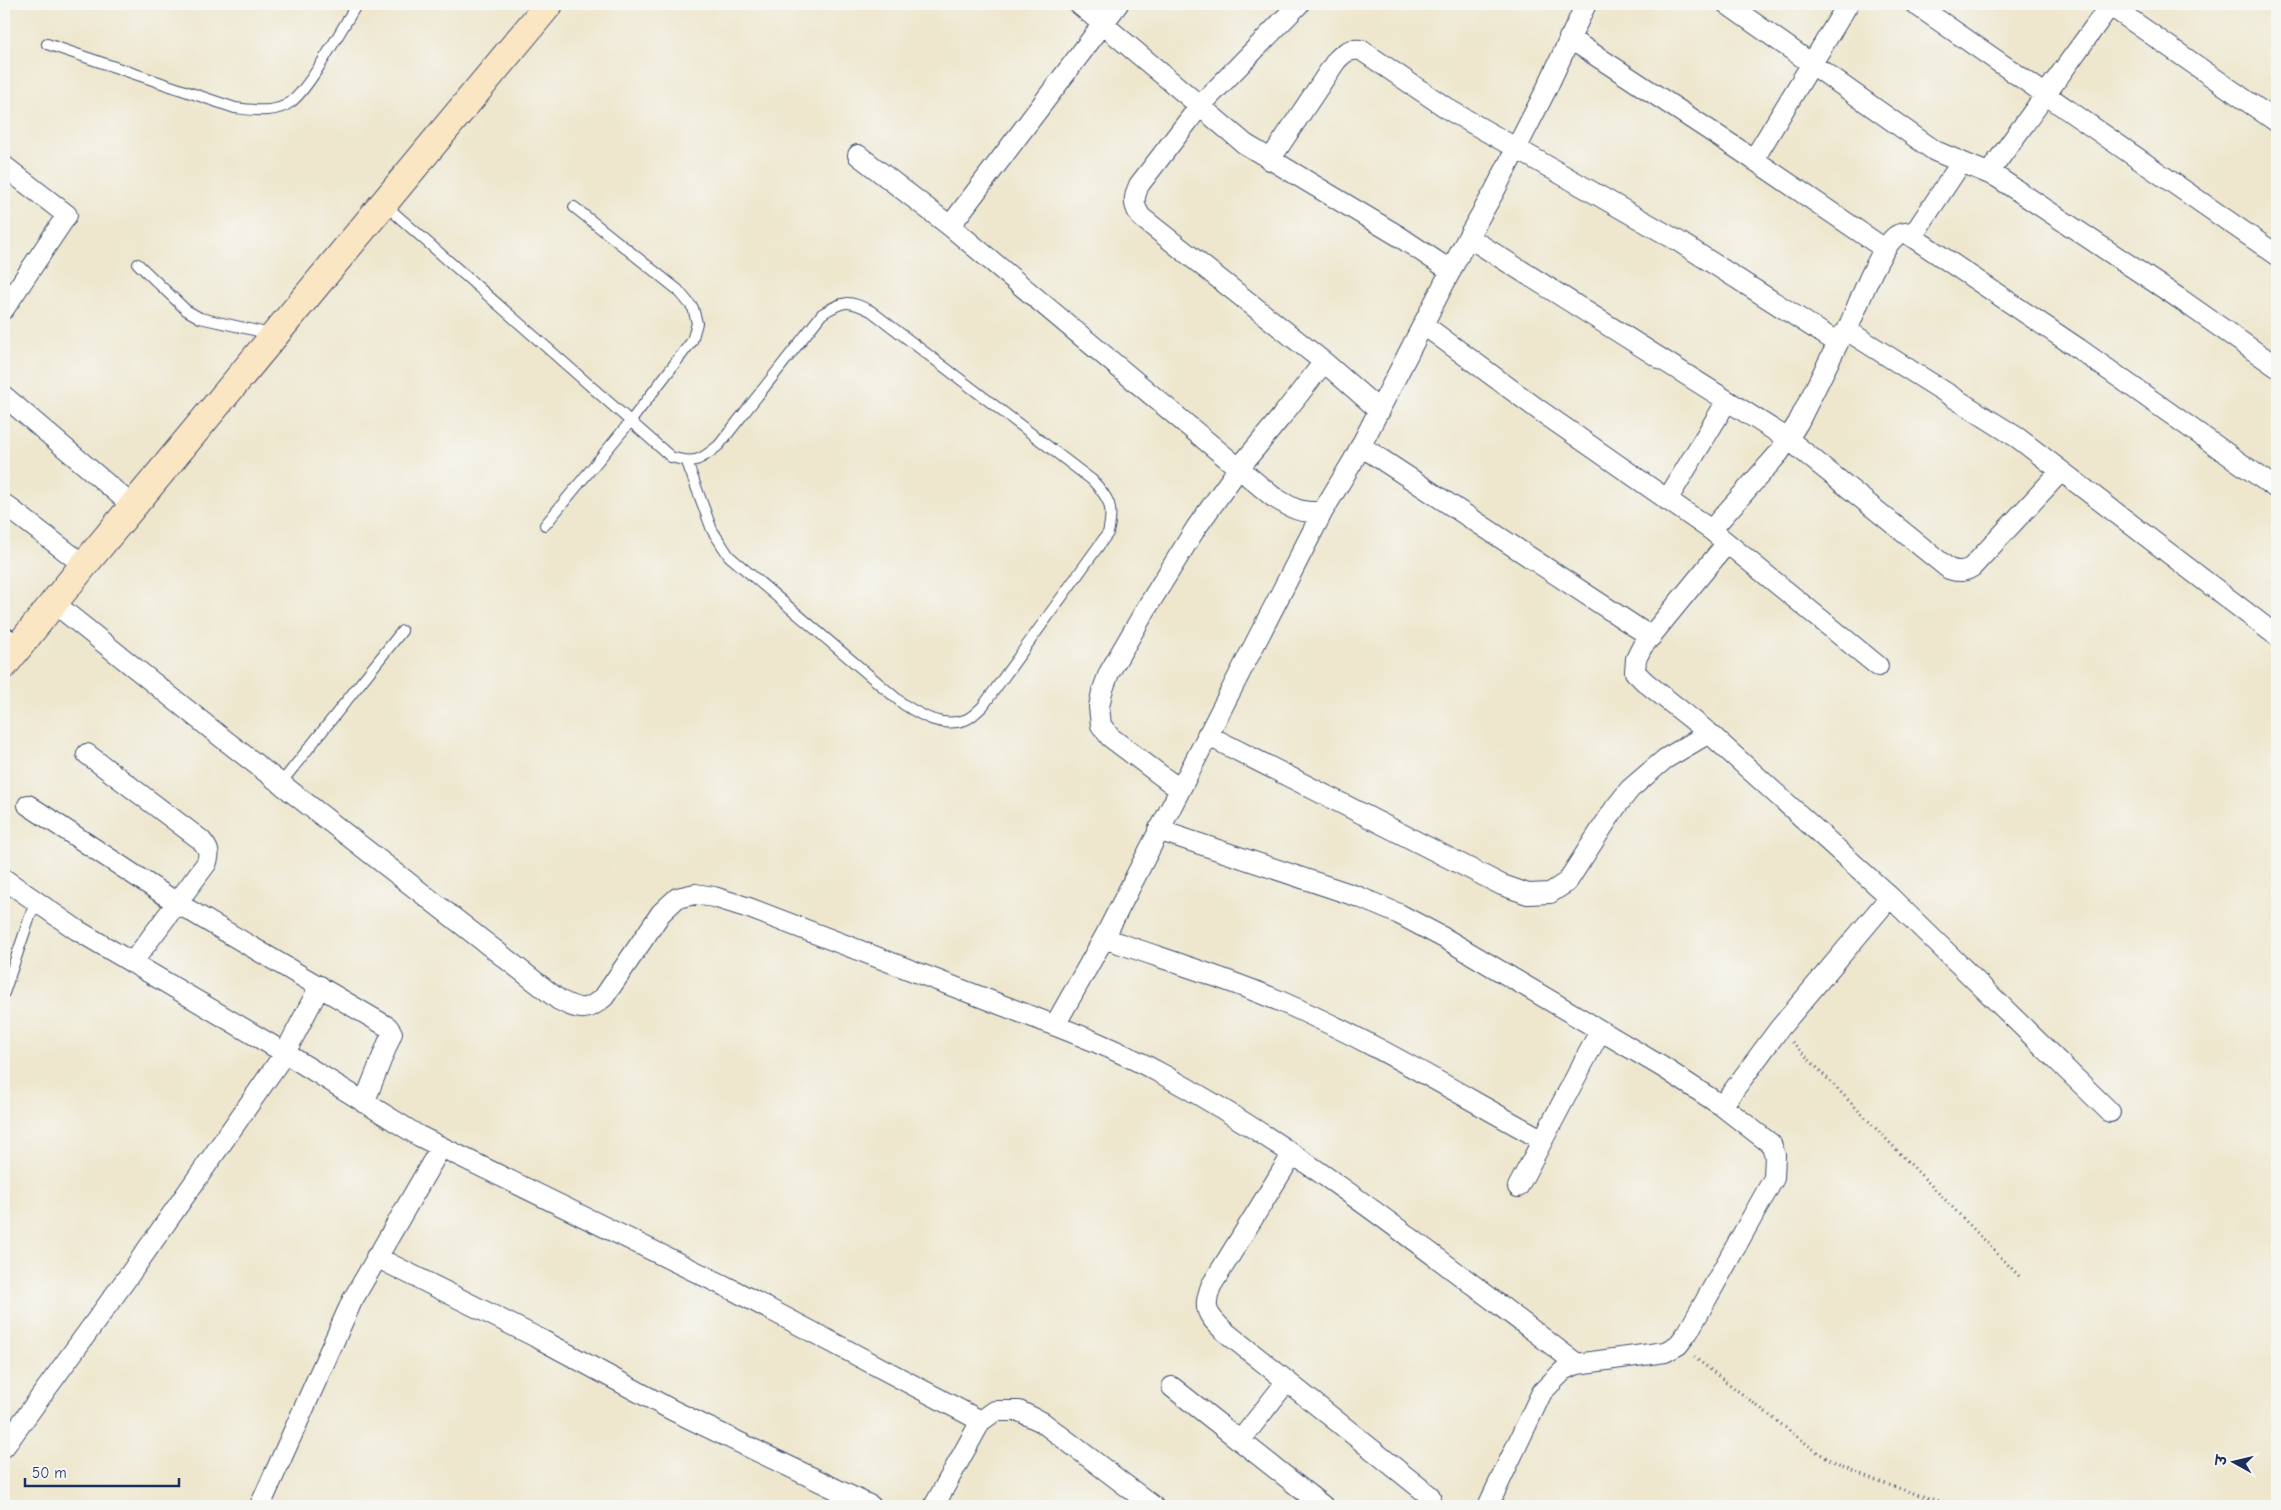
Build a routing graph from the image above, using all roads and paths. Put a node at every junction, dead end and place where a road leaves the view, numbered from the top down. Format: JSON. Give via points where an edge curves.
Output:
{"nodes":[{"id":1,"x":357,"y":4,"type":"edge"},
{"id":2,"x":549,"y":4,"type":"edge"},
{"id":3,"x":1079,"y":4,"type":"edge"},
{"id":4,"x":1118,"y":4,"type":"edge"},
{"id":5,"x":1298,"y":4,"type":"edge"},
{"id":6,"x":1586,"y":4,"type":"edge"},
{"id":7,"x":1727,"y":4,"type":"edge"},
{"id":8,"x":1848,"y":4,"type":"edge"},
{"id":9,"x":1915,"y":4,"type":"edge"},
{"id":10,"x":2109,"y":4,"type":"edge"},
{"id":11,"x":1103,"y":23,"type":"junction"},
{"id":12,"x":1569,"y":38,"type":"junction"},
{"id":13,"x":47,"y":44,"type":"dead end"},
{"id":14,"x":1812,"y":64,"type":"junction"},
{"id":15,"x":2048,"y":94,"type":"junction"},
{"id":16,"x":1199,"y":107,"type":"junction"},
{"id":17,"x":2277,"y":122,"type":"edge"},
{"id":18,"x":1516,"y":148,"type":"junction"},
{"id":19,"x":858,"y":155,"type":"dead end"},
{"id":20,"x":1754,"y":159,"type":"junction"},
{"id":21,"x":1270,"y":160,"type":"junction"},
{"id":22,"x":1961,"y":163,"type":"junction"},
{"id":23,"x":4,"y":166,"type":"edge"},
{"id":24,"x":1986,"y":172,"type":"junction"},
{"id":25,"x":384,"y":203,"type":"junction"},
{"id":26,"x":574,"y":206,"type":"dead end"},
{"id":27,"x":950,"y":226,"type":"junction"},
{"id":28,"x":1908,"y":234,"type":"junction"},
{"id":29,"x":1468,"y":237,"type":"junction"},
{"id":30,"x":1885,"y":248,"type":"junction"},
{"id":31,"x":2277,"y":255,"type":"edge"},
{"id":32,"x":138,"y":264,"type":"dead end"},
{"id":33,"x":1451,"y":271,"type":"junction"},
{"id":34,"x":4,"y":309,"type":"edge"},
{"id":35,"x":1424,"y":325,"type":"junction"},
{"id":36,"x":275,"y":334,"type":"junction"},
{"id":37,"x":1842,"y":338,"type":"junction"},
{"id":38,"x":1324,"y":362,"type":"junction"},
{"id":39,"x":2277,"y":367,"type":"edge"},
{"id":40,"x":4,"y":396,"type":"edge"},
{"id":41,"x":1726,"y":401,"type":"junction"},
{"id":42,"x":1380,"y":411,"type":"junction"},
{"id":43,"x":630,"y":422,"type":"junction"},
{"id":44,"x":1788,"y":440,"type":"junction"},
{"id":45,"x":1361,"y":446,"type":"junction"},
{"id":46,"x":687,"y":462,"type":"junction"},
{"id":47,"x":1239,"y":468,"type":"junction"},
{"id":48,"x":2061,"y":471,"type":"junction"},
{"id":49,"x":2277,"y":489,"type":"edge"},
{"id":50,"x":1667,"y":500,"type":"junction"},
{"id":51,"x":4,"y":504,"type":"edge"},
{"id":52,"x":134,"y":507,"type":"junction"},
{"id":53,"x":1323,"y":511,"type":"junction"},
{"id":54,"x":545,"y":525,"type":"dead end"},
{"id":55,"x":1712,"y":530,"type":"junction"},
{"id":56,"x":1728,"y":543,"type":"junction"},
{"id":57,"x":84,"y":565,"type":"junction"},
{"id":58,"x":54,"y":604,"type":"junction"},
{"id":59,"x":402,"y":631,"type":"dead end"},
{"id":60,"x":2277,"y":636,"type":"edge"},
{"id":61,"x":1651,"y":637,"type":"junction"},
{"id":62,"x":9,"y":649,"type":"edge"},
{"id":63,"x":1878,"y":666,"type":"dead end"},
{"id":64,"x":1709,"y":734,"type":"junction"},
{"id":65,"x":1207,"y":735,"type":"junction"},
{"id":66,"x":87,"y":754,"type":"dead end"},
{"id":67,"x":281,"y":783,"type":"junction"},
{"id":68,"x":1179,"y":789,"type":"junction"},
{"id":69,"x":28,"y":806,"type":"dead end"},
{"id":70,"x":1158,"y":830,"type":"junction"},
{"id":71,"x":4,"y":879,"type":"edge"},
{"id":72,"x":1890,"y":896,"type":"junction"},
{"id":73,"x":35,"y":902,"type":"junction"},
{"id":74,"x":177,"y":903,"type":"junction"},
{"id":75,"x":1104,"y":938,"type":"junction"},
{"id":76,"x":132,"y":963,"type":"junction"},
{"id":77,"x":320,"y":986,"type":"junction"},
{"id":78,"x":4,"y":993,"type":"edge"},
{"id":79,"x":1055,"y":1026,"type":"junction"},
{"id":80,"x":1779,"y":1029,"type":"junction"},
{"id":81,"x":1600,"y":1031,"type":"junction"},
{"id":82,"x":285,"y":1053,"type":"junction"},
{"id":83,"x":364,"y":1103,"type":"junction"},
{"id":84,"x":1722,"y":1106,"type":"junction"},
{"id":85,"x":2110,"y":1112,"type":"dead end"},
{"id":86,"x":1543,"y":1140,"type":"junction"},
{"id":87,"x":441,"y":1147,"type":"junction"},
{"id":88,"x":1292,"y":1155,"type":"junction"},
{"id":89,"x":1518,"y":1187,"type":"dead end"},
{"id":90,"x":376,"y":1257,"type":"junction"},
{"id":91,"x":2020,"y":1278,"type":"dead end"},
{"id":92,"x":1678,"y":1345,"type":"junction"},
{"id":93,"x":1577,"y":1364,"type":"junction"},
{"id":94,"x":1287,"y":1381,"type":"junction"},
{"id":95,"x":1172,"y":1388,"type":"dead end"},
{"id":96,"x":980,"y":1421,"type":"junction"},
{"id":97,"x":1240,"y":1441,"type":"junction"},
{"id":98,"x":4,"y":1447,"type":"edge"},
{"id":99,"x":1430,"y":1496,"type":"dead end"},
{"id":100,"x":260,"y":1506,"type":"edge"},
{"id":101,"x":871,"y":1506,"type":"edge"},
{"id":102,"x":934,"y":1506,"type":"edge"},
{"id":103,"x":1153,"y":1506,"type":"edge"},
{"id":104,"x":1323,"y":1506,"type":"edge"},
{"id":105,"x":1488,"y":1506,"type":"edge"},
{"id":106,"x":1955,"y":1506,"type":"edge"}],
"edges":[{"from":1,"to":13,"type":"lane","via":[[303,90],[290,103],[268,111],[235,108]]},
{"from":2,"to":25,"type":"street"},
{"from":3,"to":11,"type":"street"},
{"from":4,"to":11,"type":"street"},
{"from":5,"to":16,"type":"street"},
{"from":6,"to":12,"type":"street"},
{"from":7,"to":14,"type":"street"},
{"from":8,"to":14,"type":"street"},
{"from":9,"to":15,"type":"street"},
{"from":10,"to":15,"type":"street"},
{"from":10,"to":17,"type":"street"},
{"from":11,"to":16,"type":"street"},
{"from":11,"to":27,"type":"street"},
{"from":12,"to":18,"type":"street"},
{"from":12,"to":20,"type":"street"},
{"from":14,"to":20,"type":"street"},
{"from":14,"to":22,"type":"street","via":[[1935,151]]},
{"from":15,"to":24,"type":"street","via":[[1991,170]]},
{"from":15,"to":31,"type":"street"},
{"from":16,"to":21,"type":"street"},
{"from":16,"to":38,"type":"street","via":[[1139,185],[1134,207],[1141,218]]},
{"from":18,"to":21,"type":"street","via":[[1451,111],[1361,50],[1351,49],[1336,61]]},
{"from":18,"to":29,"type":"street"},
{"from":18,"to":37,"type":"street"},
{"from":19,"to":27,"type":"street"},
{"from":20,"to":30,"type":"street"},
{"from":21,"to":33,"type":"street"},
{"from":22,"to":24,"type":"street"},
{"from":22,"to":28,"type":"street","via":[[1917,229]]},
{"from":23,"to":34,"type":"street","via":[[67,215]]},
{"from":24,"to":39,"type":"street"},
{"from":25,"to":36,"type":"street"},
{"from":25,"to":43,"type":"lane"},
{"from":26,"to":43,"type":"lane","via":[[678,290],[693,308],[697,323],[692,341]]},
{"from":27,"to":47,"type":"street"},
{"from":28,"to":30,"type":"street","via":[[1897,235]]},
{"from":28,"to":49,"type":"street","via":[[2079,349]]},
{"from":29,"to":33,"type":"street"},
{"from":29,"to":41,"type":"street"},
{"from":30,"to":37,"type":"street"},
{"from":32,"to":36,"type":"lane","via":[[186,310],[200,318]]},
{"from":33,"to":35,"type":"street"},
{"from":35,"to":42,"type":"street"},
{"from":35,"to":50,"type":"street"},
{"from":36,"to":52,"type":"street"},
{"from":37,"to":44,"type":"street"},
{"from":37,"to":48,"type":"street","via":[[1851,333],[2018,438]]},
{"from":38,"to":42,"type":"street"},
{"from":38,"to":47,"type":"street"},
{"from":40,"to":52,"type":"street"},
{"from":41,"to":44,"type":"street"},
{"from":41,"to":50,"type":"street"},
{"from":42,"to":45,"type":"street"},
{"from":43,"to":46,"type":"lane","via":[[670,457]]},
{"from":43,"to":54,"type":"lane"},
{"from":44,"to":48,"type":"street","via":[[1956,572],[1972,567]]},
{"from":44,"to":55,"type":"street"},
{"from":45,"to":53,"type":"street"},
{"from":45,"to":61,"type":"street"},
{"from":46,"to":46,"type":"lane","via":[[702,460],[719,445],[822,314],[837,304],[852,302],[872,311],[1092,480],[1107,496],[1112,514],[1108,533],[983,706],[966,720],[948,723],[926,718],[903,704],[729,556],[712,530]]},
{"from":47,"to":53,"type":"street","via":[[1292,508],[1308,514]]},
{"from":47,"to":68,"type":"street","via":[[1196,528],[1149,604],[1109,673],[1099,707],[1101,725],[1110,737]]},
{"from":48,"to":60,"type":"street"},
{"from":50,"to":55,"type":"street"},
{"from":51,"to":57,"type":"street"},
{"from":52,"to":57,"type":"street"},
{"from":53,"to":65,"type":"street"},
{"from":55,"to":56,"type":"street"},
{"from":56,"to":61,"type":"street"},
{"from":56,"to":63,"type":"street"},
{"from":57,"to":58,"type":"street"},
{"from":58,"to":62,"type":"street"},
{"from":58,"to":67,"type":"street"},
{"from":59,"to":67,"type":"lane"},
{"from":61,"to":64,"type":"street","via":[[1636,659],[1635,672]]},
{"from":64,"to":65,"type":"street","via":[[1665,760],[1630,789],[1567,882],[1550,893],[1528,894],[1502,885]]},
{"from":64,"to":72,"type":"street"},
{"from":65,"to":68,"type":"street"},
{"from":66,"to":74,"type":"street","via":[[208,848],[206,864]]},
{"from":67,"to":79,"type":"street","via":[[559,1000],[577,1009],[592,1008],[604,997],[661,913],[677,898],[695,894],[749,908]]},
{"from":68,"to":70,"type":"street"},
{"from":69,"to":74,"type":"street"},
{"from":70,"to":75,"type":"street"},
{"from":70,"to":81,"type":"street","via":[[1319,882],[1399,914]]},
{"from":71,"to":73,"type":"street"},
{"from":72,"to":80,"type":"street"},
{"from":72,"to":85,"type":"street"},
{"from":73,"to":76,"type":"street"},
{"from":73,"to":78,"type":"lane"},
{"from":74,"to":76,"type":"street"},
{"from":74,"to":77,"type":"street"},
{"from":75,"to":79,"type":"street"},
{"from":75,"to":86,"type":"street","via":[[1234,984],[1315,1017]]},
{"from":76,"to":82,"type":"street"},
{"from":77,"to":82,"type":"street"},
{"from":77,"to":83,"type":"street","via":[[380,1021],[392,1033]]},
{"from":79,"to":88,"type":"street","via":[[1111,1048],[1160,1073],[1233,1114]]},
{"from":80,"to":84,"type":"street"},
{"from":80,"to":91,"type":"path"},
{"from":81,"to":84,"type":"street"},
{"from":81,"to":86,"type":"street"},
{"from":82,"to":83,"type":"street"},
{"from":82,"to":98,"type":"street"},
{"from":83,"to":87,"type":"street"},
{"from":84,"to":92,"type":"street","via":[[1770,1144],[1775,1155],[1774,1178]]},
{"from":86,"to":89,"type":"street"},
{"from":87,"to":90,"type":"street"},
{"from":87,"to":96,"type":"street","via":[[735,1291]]},
{"from":88,"to":93,"type":"street","via":[[1372,1210]]},
{"from":88,"to":94,"type":"street","via":[[1211,1286],[1205,1302],[1210,1317],[1223,1330]]},
{"from":90,"to":100,"type":"street","via":[[335,1335]]},
{"from":90,"to":101,"type":"street","via":[[672,1410]]},
{"from":92,"to":93,"type":"street","via":[[1665,1352]]},
{"from":92,"to":106,"type":"path","via":[[1838,1465]]},
{"from":93,"to":105,"type":"street","via":[[1564,1370],[1542,1392]]},
{"from":94,"to":97,"type":"street"},
{"from":94,"to":99,"type":"street"},
{"from":95,"to":97,"type":"street"},
{"from":96,"to":102,"type":"street"},
{"from":96,"to":103,"type":"street","via":[[995,1411],[1020,1411],[1042,1422]]},
{"from":97,"to":104,"type":"street"}]}
